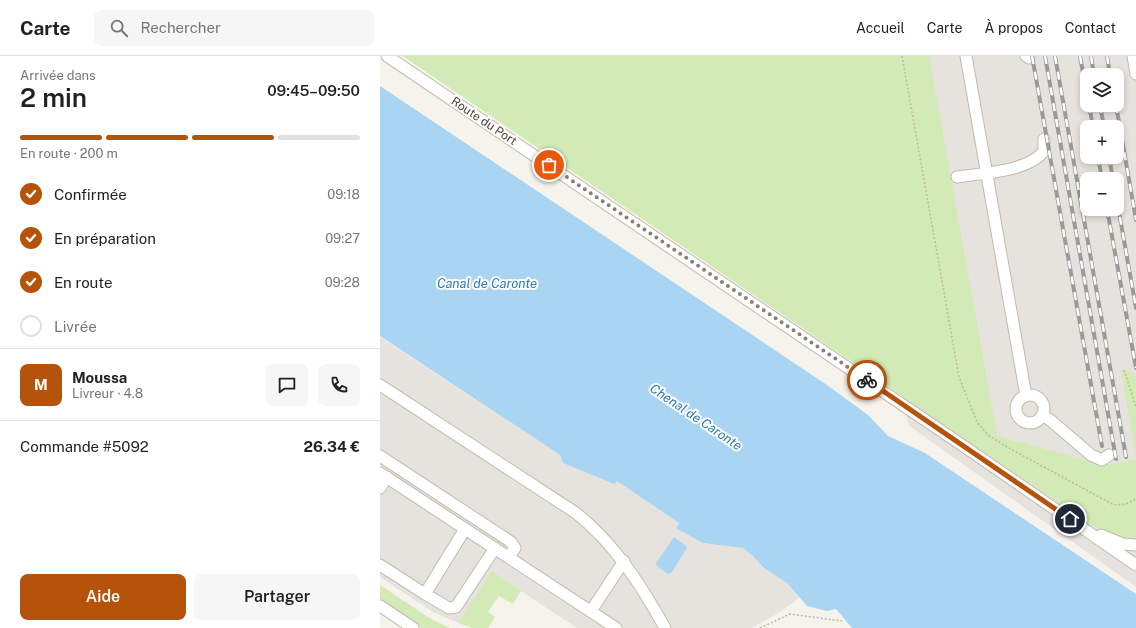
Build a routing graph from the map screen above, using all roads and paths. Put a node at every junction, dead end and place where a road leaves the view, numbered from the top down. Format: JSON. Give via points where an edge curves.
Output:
{"nodes":[{"id":1,"x":387,"y":56,"type":"edge"},
{"id":2,"x":902,"y":56,"type":"edge"},
{"id":3,"x":966,"y":56,"type":"edge"},
{"id":4,"x":1133,"y":56,"type":"edge"},
{"id":5,"x":1136,"y":74,"type":"edge"},
{"id":6,"x":1044,"y":139,"type":"dead end"},
{"id":7,"x":986,"y":172,"type":"junction"},
{"id":8,"x":957,"y":177,"type":"dead end"},
{"id":9,"x":1124,"y":370,"type":"dead end"},
{"id":10,"x":380,"y":385,"type":"edge"},
{"id":11,"x":1026,"y":396,"type":"junction"},
{"id":12,"x":1136,"y":407,"type":"edge"},
{"id":13,"x":1042,"y":416,"type":"junction"},
{"id":14,"x":380,"y":456,"type":"edge"},
{"id":15,"x":1109,"y":456,"type":"dead end"},
{"id":16,"x":384,"y":475,"type":"edge"},
{"id":17,"x":380,"y":488,"type":"edge"},
{"id":18,"x":1136,"y":499,"type":"edge"},
{"id":19,"x":1057,"y":510,"type":"junction"},
{"id":20,"x":465,"y":528,"type":"junction"},
{"id":21,"x":1136,"y":545,"type":"edge"},
{"id":22,"x":495,"y":548,"type":"junction"},
{"id":23,"x":509,"y":557,"type":"junction"},
{"id":24,"x":1124,"y":557,"type":"junction"},
{"id":25,"x":1136,"y":559,"type":"edge"},
{"id":26,"x":624,"y":561,"type":"junction"},
{"id":27,"x":380,"y":565,"type":"edge"},
{"id":28,"x":1136,"y":565,"type":"edge"},
{"id":29,"x":424,"y":594,"type":"junction"},
{"id":30,"x":380,"y":606,"type":"edge"},
{"id":31,"x":591,"y":611,"type":"junction"},
{"id":32,"x":842,"y":621,"type":"dead end"},
{"id":33,"x":413,"y":628,"type":"edge"},
{"id":34,"x":616,"y":628,"type":"edge"},
{"id":35,"x":665,"y":628,"type":"edge"},
{"id":36,"x":760,"y":628,"type":"edge"}],
"edges":[{"from":1,"to":19,"type":"street","name":"Route du Port"},
{"from":2,"to":18,"type":"path","via":[[959,377],[977,422],[988,435],[1007,447],[1114,505],[1126,504]]},
{"from":3,"to":7,"type":"street"},
{"from":4,"to":5,"type":"street"},
{"from":6,"to":7,"type":"street","via":[[1044,151],[1035,159],[1018,167]]},
{"from":7,"to":8,"type":"street"},
{"from":7,"to":11,"type":"street"},
{"from":9,"to":12,"type":"path"},
{"from":10,"to":26,"type":"street","via":[[576,513],[593,526]]},
{"from":11,"to":13,"type":"street","via":[[1035,396],[1042,403]]},
{"from":11,"to":13,"type":"street","via":[[1016,405],[1016,414],[1019,418],[1031,423]]},
{"from":13,"to":15,"type":"street","via":[[1097,459],[1102,460]]},
{"from":14,"to":23,"type":"street","via":[[511,542],[515,548]]},
{"from":16,"to":17,"type":"street"},
{"from":16,"to":20,"type":"street"},
{"from":19,"to":21,"type":"street","via":[[1106,538]]},
{"from":19,"to":24,"type":"street","name":"Route du Port"},
{"from":20,"to":22,"type":"street"},
{"from":20,"to":29,"type":"street"},
{"from":22,"to":23,"type":"street"},
{"from":22,"to":29,"type":"street","via":[[456,607],[449,608]]},
{"from":23,"to":31,"type":"street"},
{"from":24,"to":25,"type":"street"},
{"from":24,"to":28,"type":"street","name":"Route du Port"},
{"from":26,"to":31,"type":"street"},
{"from":26,"to":35,"type":"street"},
{"from":27,"to":29,"type":"street"},
{"from":30,"to":33,"type":"street"},
{"from":31,"to":34,"type":"street"},
{"from":32,"to":36,"type":"path","via":[[790,614]]}]}
